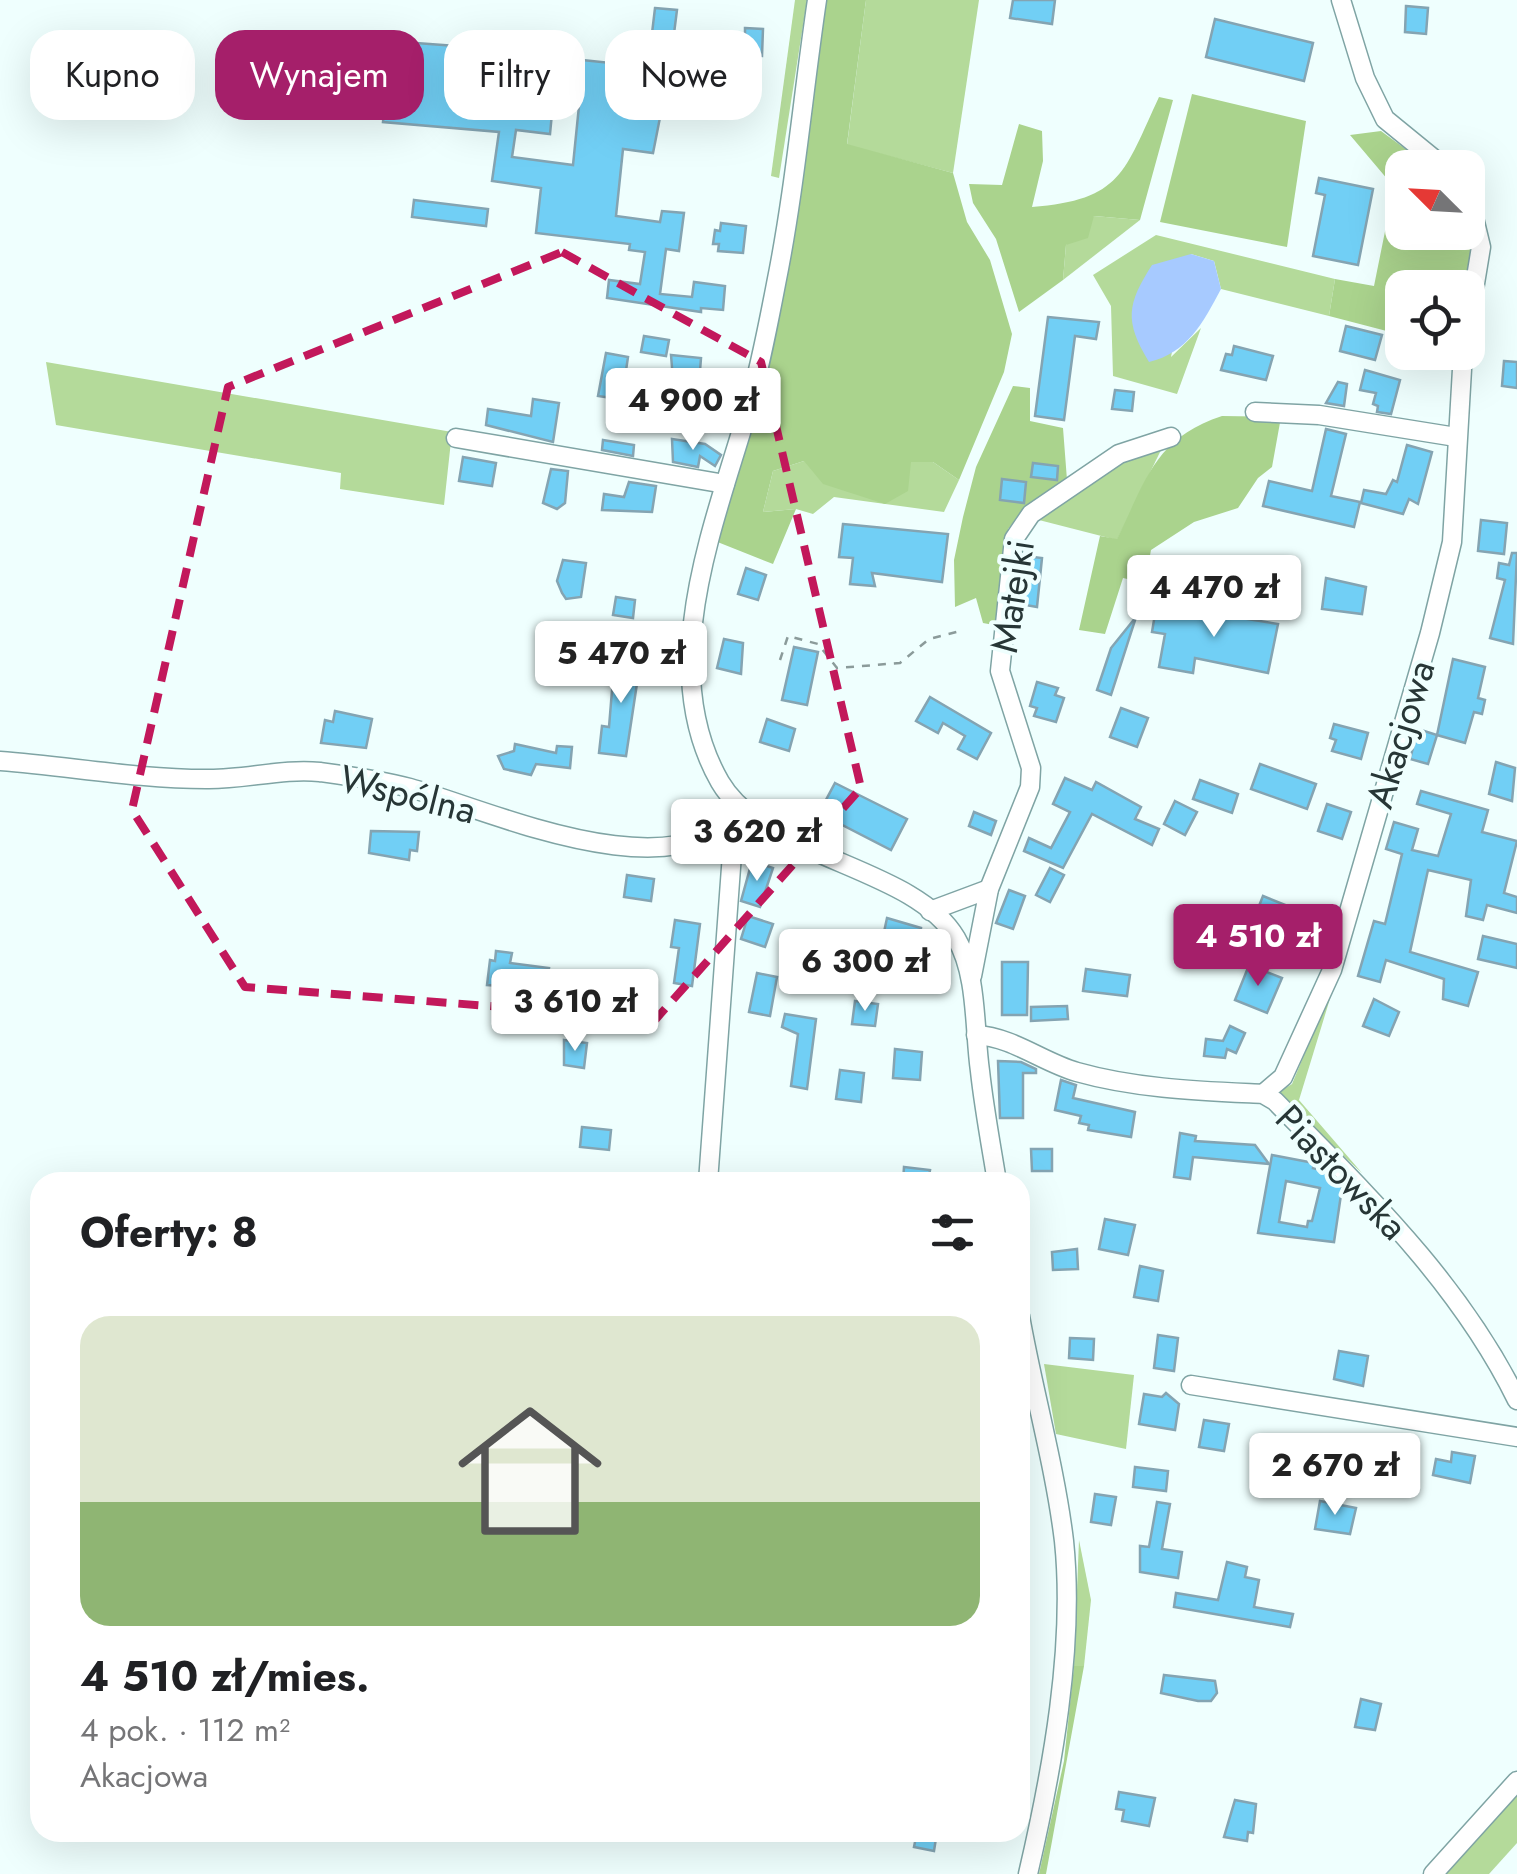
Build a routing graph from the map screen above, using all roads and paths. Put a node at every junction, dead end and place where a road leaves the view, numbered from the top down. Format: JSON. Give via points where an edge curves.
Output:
{"nodes":[{"id":1,"x":817,"y":0,"type":"edge"},
{"id":2,"x":1341,"y":0,"type":"edge"},
{"id":3,"x":1423,"y":150,"type":"edge"},
{"id":4,"x":1462,"y":370,"type":"edge"},
{"id":5,"x":1255,"y":412,"type":"dead end"},
{"id":6,"x":1171,"y":437,"type":"dead end"},
{"id":7,"x":1456,"y":437,"type":"junction"},
{"id":8,"x":456,"y":438,"type":"dead end"},
{"id":9,"x":726,"y":484,"type":"junction"},
{"id":10,"x":964,"y":630,"type":"dead end"},
{"id":11,"x":780,"y":660,"type":"dead end"},
{"id":12,"x":0,"y":761,"type":"edge"},
{"id":13,"x":742,"y":810,"type":"junction"},
{"id":14,"x":726,"y":827,"type":"junction"},
{"id":15,"x":988,"y":889,"type":"junction"},
{"id":16,"x":930,"y":910,"type":"junction"},
{"id":17,"x":970,"y":986,"type":"junction"},
{"id":18,"x":976,"y":1035,"type":"junction"},
{"id":19,"x":1264,"y":1094,"type":"junction"},
{"id":20,"x":709,"y":1172,"type":"edge"},
{"id":21,"x":996,"y":1172,"type":"edge"},
{"id":22,"x":1030,"y":1367,"type":"edge"},
{"id":23,"x":1191,"y":1385,"type":"dead end"},
{"id":24,"x":1517,"y":1400,"type":"edge"},
{"id":25,"x":1517,"y":1437,"type":"edge"},
{"id":26,"x":1517,"y":1781,"type":"edge"},
{"id":27,"x":1028,"y":1874,"type":"edge"},
{"id":28,"x":1433,"y":1874,"type":"edge"}],
"edges":[{"from":1,"to":9,"type":"street","via":[[779,269]]},
{"from":2,"to":3,"type":"street","via":[[1385,119]]},
{"from":4,"to":7,"type":"street","name":"Akacjowa"},
{"from":5,"to":7,"type":"street"},
{"from":6,"to":15,"type":"street","name":"Matejki","via":[[1118,454],[1031,514],[1014,539],[1000,671],[1031,768],[1030,787]]},
{"from":7,"to":19,"type":"street","name":"Akacjowa","via":[[1452,542],[1332,970],[1284,1076]]},
{"from":8,"to":9,"type":"street"},
{"from":9,"to":13,"type":"street","via":[[694,613],[694,704],[703,746]]},
{"from":10,"to":11,"type":"path","via":[[929,639],[900,663],[837,668],[818,644],[788,636]]},
{"from":12,"to":14,"type":"street","name":"Wspólna","via":[[204,780],[320,772],[385,782],[599,842],[696,844]]},
{"from":13,"to":14,"type":"street","name":"Wspólna"},
{"from":13,"to":16,"type":"street"},
{"from":14,"to":20,"type":"street","via":[[732,854]]},
{"from":15,"to":16,"type":"street"},
{"from":15,"to":17,"type":"street","name":"Matejki"},
{"from":16,"to":17,"type":"street","via":[[957,939]]},
{"from":17,"to":18,"type":"street"},
{"from":18,"to":19,"type":"street","name":"Piastowska","via":[[1086,1074]]},
{"from":18,"to":21,"type":"street"},
{"from":19,"to":24,"type":"street","name":"Piastowska","via":[[1434,1269],[1482,1333]]},
{"from":22,"to":27,"type":"street","via":[[1064,1542],[1058,1718]]},
{"from":23,"to":25,"type":"street"},
{"from":26,"to":28,"type":"street"}]}
